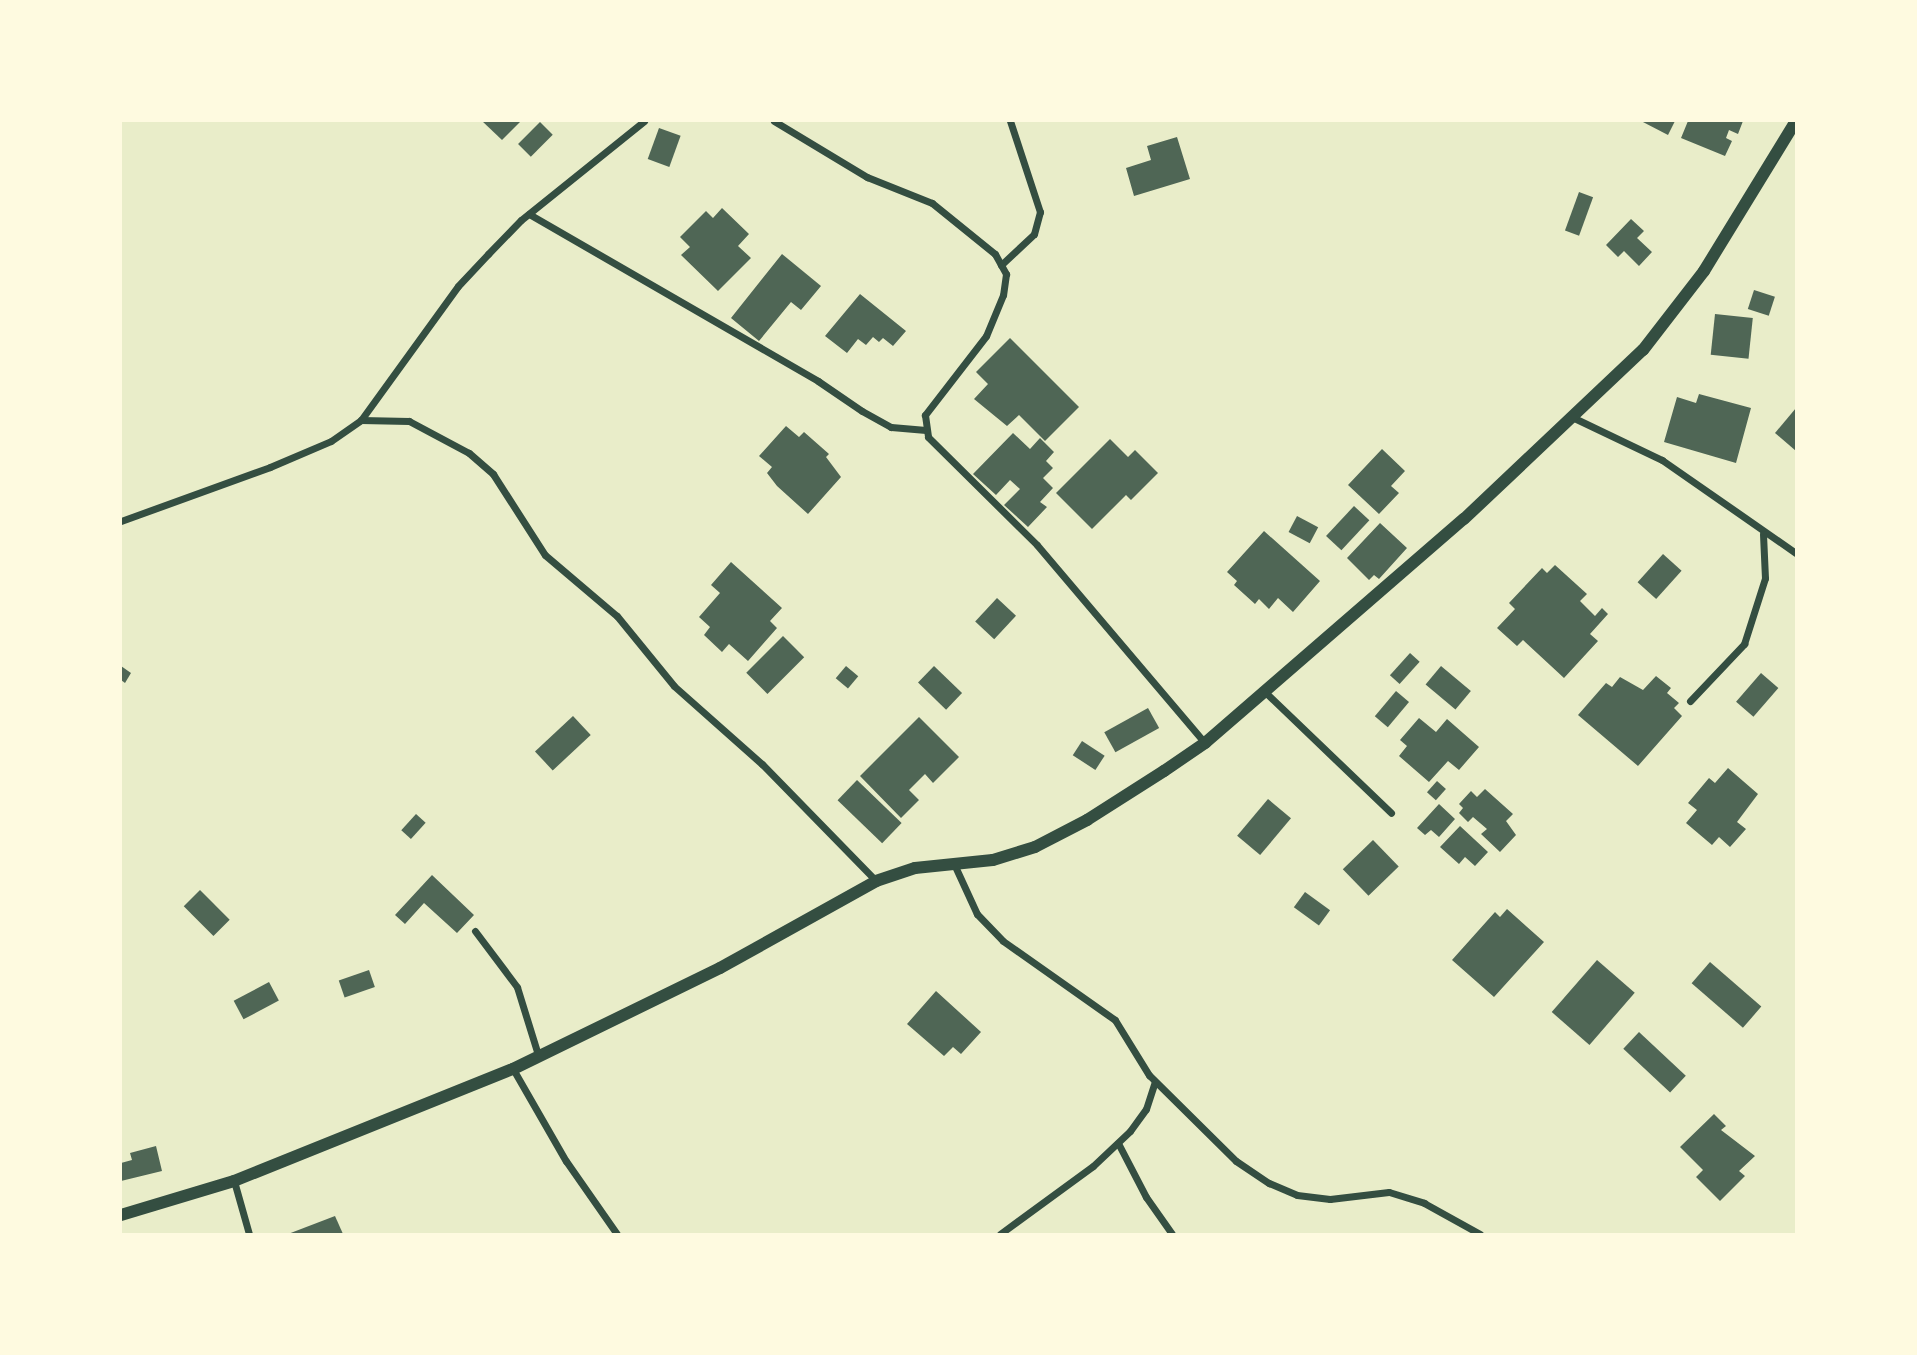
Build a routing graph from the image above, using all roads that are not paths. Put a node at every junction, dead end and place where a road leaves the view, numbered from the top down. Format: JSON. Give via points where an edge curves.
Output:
{"nodes":[{"id":1,"x":645,"y":121,"type":"edge"},
{"id":2,"x":774,"y":121,"type":"edge"},
{"id":3,"x":1010,"y":121,"type":"edge"},
{"id":4,"x":1796,"y":121,"type":"edge"},
{"id":5,"x":529,"y":214,"type":"junction"},
{"id":6,"x":1001,"y":265,"type":"junction"},
{"id":7,"x":1572,"y":417,"type":"junction"},
{"id":8,"x":361,"y":420,"type":"junction"},
{"id":9,"x":926,"y":430,"type":"junction"},
{"id":10,"x":121,"y":521,"type":"edge"},
{"id":11,"x":1763,"y":534,"type":"junction"},
{"id":12,"x":1796,"y":553,"type":"edge"},
{"id":13,"x":1263,"y":691,"type":"junction"},
{"id":14,"x":1690,"y":701,"type":"dead end"},
{"id":15,"x":1205,"y":743,"type":"junction"},
{"id":16,"x":1391,"y":813,"type":"dead end"},
{"id":17,"x":954,"y":864,"type":"junction"},
{"id":18,"x":876,"y":881,"type":"junction"},
{"id":19,"x":475,"y":931,"type":"dead end"},
{"id":20,"x":538,"y":1055,"type":"junction"},
{"id":21,"x":513,"y":1069,"type":"junction"},
{"id":22,"x":1155,"y":1082,"type":"junction"},
{"id":23,"x":1118,"y":1143,"type":"junction"},
{"id":24,"x":234,"y":1181,"type":"junction"},
{"id":25,"x":121,"y":1215,"type":"edge"},
{"id":26,"x":249,"y":1234,"type":"edge"},
{"id":27,"x":617,"y":1234,"type":"edge"},
{"id":28,"x":1000,"y":1234,"type":"edge"},
{"id":29,"x":1172,"y":1234,"type":"edge"},
{"id":30,"x":1480,"y":1234,"type":"edge"}],
"edges":[{"from":1,"to":5,"type":"street"},
{"from":2,"to":6,"type":"street","via":[[867,177],[932,203],[995,254]]},
{"from":3,"to":6,"type":"street","via":[[1040,212],[1034,234]]},
{"from":4,"to":7,"type":"street","via":[[1675,313]]},
{"from":5,"to":8,"type":"street","via":[[457,286]]},
{"from":5,"to":9,"type":"street","via":[[862,411],[891,426]]},
{"from":6,"to":9,"type":"street","via":[[1006,284],[986,336],[933,400],[925,415]]},
{"from":7,"to":11,"type":"street","via":[[1662,460]]},
{"from":7,"to":13,"type":"street","via":[[1464,519]]},
{"from":8,"to":10,"type":"street","via":[[331,441]]},
{"from":8,"to":18,"type":"street","via":[[409,421],[469,453],[493,474],[545,555],[617,616],[674,686],[762,764]]},
{"from":9,"to":15,"type":"street","via":[[1037,545]]},
{"from":11,"to":12,"type":"street"},
{"from":11,"to":14,"type":"street","via":[[1765,578],[1744,644]]},
{"from":13,"to":15,"type":"street"},
{"from":13,"to":16,"type":"street"},
{"from":15,"to":17,"type":"street","via":[[1087,820],[1035,847],[993,860]]},
{"from":17,"to":18,"type":"street","via":[[915,868]]},
{"from":17,"to":22,"type":"street","via":[[977,914],[1003,941],[1115,1020]]},
{"from":18,"to":20,"type":"street","via":[[720,968]]},
{"from":19,"to":20,"type":"street","via":[[517,987]]},
{"from":20,"to":21,"type":"street"},
{"from":21,"to":24,"type":"street"},
{"from":21,"to":27,"type":"street","via":[[566,1161]]},
{"from":22,"to":23,"type":"street","via":[[1146,1109]]},
{"from":22,"to":30,"type":"street","via":[[1236,1161],[1269,1184],[1297,1195],[1330,1199],[1389,1192],[1424,1203]]},
{"from":23,"to":28,"type":"street"},
{"from":23,"to":29,"type":"street"},
{"from":24,"to":25,"type":"street"},
{"from":24,"to":26,"type":"street"}]}
